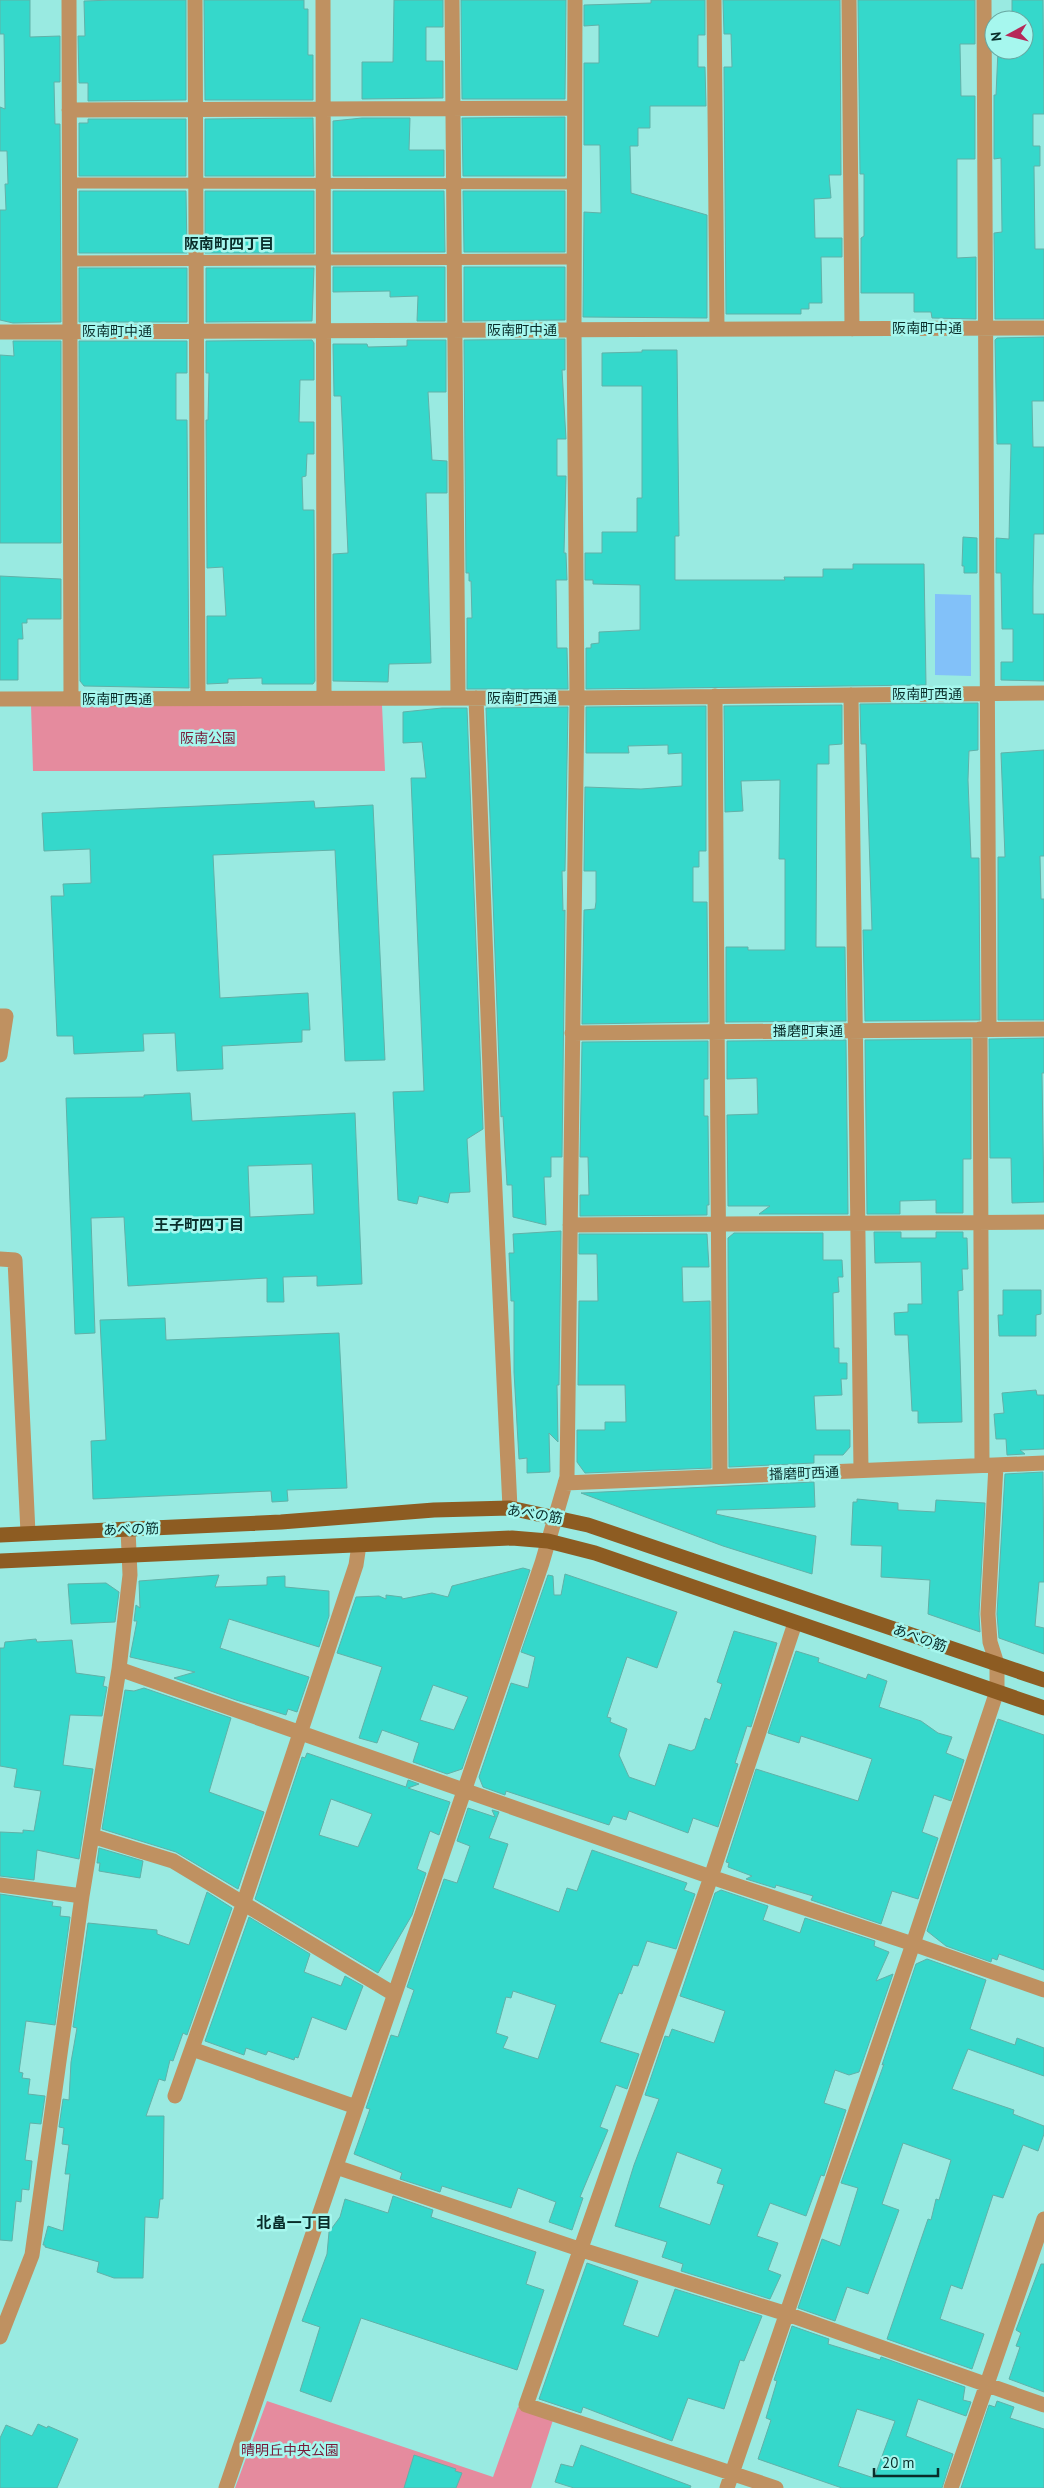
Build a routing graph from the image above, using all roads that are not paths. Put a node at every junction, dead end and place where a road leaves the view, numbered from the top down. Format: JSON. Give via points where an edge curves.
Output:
{"nodes":[{"id":1,"x":69,"y":0,"type":"edge"},
{"id":2,"x":195,"y":0,"type":"edge"},
{"id":3,"x":323,"y":0,"type":"edge"},
{"id":4,"x":452,"y":0,"type":"edge"},
{"id":5,"x":575,"y":0,"type":"edge"},
{"id":6,"x":714,"y":0,"type":"edge"},
{"id":7,"x":849,"y":0,"type":"edge"},
{"id":8,"x":984,"y":0,"type":"edge"},
{"id":9,"x":453,"y":107,"type":"junction"},
{"id":10,"x":322,"y":108,"type":"junction"},
{"id":11,"x":574,"y":108,"type":"junction"},
{"id":12,"x":195,"y":109,"type":"junction"},
{"id":13,"x":69,"y":110,"type":"junction"},
{"id":14,"x":195,"y":182,"type":"junction"},
{"id":15,"x":322,"y":182,"type":"junction"},
{"id":16,"x":453,"y":182,"type":"junction"},
{"id":17,"x":69,"y":183,"type":"junction"},
{"id":18,"x":574,"y":184,"type":"junction"},
{"id":19,"x":454,"y":258,"type":"junction"},
{"id":20,"x":323,"y":259,"type":"junction"},
{"id":21,"x":574,"y":259,"type":"junction"},
{"id":22,"x":69,"y":260,"type":"junction"},
{"id":23,"x":196,"y":260,"type":"junction"},
{"id":24,"x":986,"y":328,"type":"junction"},
{"id":25,"x":1044,"y":328,"type":"edge"},
{"id":26,"x":717,"y":329,"type":"junction"},
{"id":27,"x":852,"y":329,"type":"junction"},
{"id":28,"x":323,"y":330,"type":"junction"},
{"id":29,"x":455,"y":330,"type":"junction"},
{"id":30,"x":574,"y":330,"type":"junction"},
{"id":31,"x":70,"y":331,"type":"junction"},
{"id":32,"x":196,"y":331,"type":"junction"},
{"id":33,"x":0,"y":332,"type":"edge"},
{"id":34,"x":1044,"y":693,"type":"edge"},
{"id":35,"x":988,"y":694,"type":"junction"},
{"id":36,"x":851,"y":695,"type":"junction"},
{"id":37,"x":715,"y":696,"type":"junction"},
{"id":38,"x":458,"y":697,"type":"junction"},
{"id":39,"x":198,"y":698,"type":"junction"},
{"id":40,"x":324,"y":698,"type":"junction"},
{"id":41,"x":476,"y":698,"type":"junction"},
{"id":42,"x":577,"y":698,"type":"junction"},
{"id":43,"x":0,"y":699,"type":"edge"},
{"id":44,"x":71,"y":699,"type":"junction"},
{"id":45,"x":0,"y":1016,"type":"edge"},
{"id":46,"x":984,"y":1029,"type":"junction"},
{"id":47,"x":1044,"y":1029,"type":"edge"},
{"id":48,"x":855,"y":1030,"type":"junction"},
{"id":49,"x":717,"y":1032,"type":"junction"},
{"id":50,"x":572,"y":1033,"type":"junction"},
{"id":51,"x":0,"y":1055,"type":"edge"},
{"id":52,"x":1044,"y":1222,"type":"edge"},
{"id":53,"x":980,"y":1223,"type":"junction"},
{"id":54,"x":718,"y":1224,"type":"junction"},
{"id":55,"x":858,"y":1224,"type":"junction"},
{"id":56,"x":570,"y":1225,"type":"junction"},
{"id":57,"x":0,"y":1259,"type":"edge"},
{"id":58,"x":1044,"y":1463,"type":"edge"},
{"id":59,"x":989,"y":1465,"type":"junction"},
{"id":60,"x":861,"y":1470,"type":"junction"},
{"id":61,"x":720,"y":1476,"type":"junction"},
{"id":62,"x":565,"y":1483,"type":"junction"},
{"id":63,"x":510,"y":1508,"type":"junction"},
{"id":64,"x":555,"y":1516,"type":"junction"},
{"id":65,"x":128,"y":1529,"type":"junction"},
{"id":66,"x":28,"y":1533,"type":"junction"},
{"id":67,"x":0,"y":1534,"type":"edge"},
{"id":68,"x":548,"y":1541,"type":"junction"},
{"id":69,"x":360,"y":1545,"type":"junction"},
{"id":70,"x":130,"y":1556,"type":"junction"},
{"id":71,"x":0,"y":1561,"type":"edge"},
{"id":72,"x":795,"y":1623,"type":"junction"},
{"id":73,"x":997,"y":1664,"type":"junction"},
{"id":74,"x":119,"y":1669,"type":"junction"},
{"id":75,"x":1044,"y":1680,"type":"edge"},
{"id":76,"x":997,"y":1691,"type":"junction"},
{"id":77,"x":1044,"y":1708,"type":"edge"},
{"id":78,"x":300,"y":1732,"type":"junction"},
{"id":79,"x":463,"y":1790,"type":"junction"},
{"id":80,"x":92,"y":1836,"type":"junction"},
{"id":81,"x":711,"y":1877,"type":"junction"},
{"id":82,"x":0,"y":1885,"type":"edge"},
{"id":83,"x":82,"y":1896,"type":"junction"},
{"id":84,"x":242,"y":1904,"type":"junction"},
{"id":85,"x":913,"y":1944,"type":"junction"},
{"id":86,"x":1044,"y":1990,"type":"edge"},
{"id":87,"x":394,"y":1994,"type":"junction"},
{"id":88,"x":192,"y":2050,"type":"junction"},
{"id":89,"x":175,"y":2096,"type":"dead end"},
{"id":90,"x":356,"y":2107,"type":"junction"},
{"id":91,"x":336,"y":2167,"type":"junction"},
{"id":92,"x":1044,"y":2219,"type":"edge"},
{"id":93,"x":579,"y":2249,"type":"junction"},
{"id":94,"x":787,"y":2314,"type":"junction"},
{"id":95,"x":0,"y":2337,"type":"edge"},
{"id":96,"x":987,"y":2386,"type":"junction"},
{"id":97,"x":1044,"y":2405,"type":"edge"},
{"id":98,"x":732,"y":2472,"type":"junction"},
{"id":99,"x":226,"y":2488,"type":"edge"},
{"id":100,"x":727,"y":2488,"type":"edge"},
{"id":101,"x":776,"y":2488,"type":"edge"},
{"id":102,"x":951,"y":2488,"type":"edge"}],
"edges":[{"from":1,"to":13,"type":"street"},
{"from":2,"to":12,"type":"street"},
{"from":3,"to":10,"type":"street"},
{"from":4,"to":9,"type":"street"},
{"from":5,"to":11,"type":"street"},
{"from":6,"to":26,"type":"street"},
{"from":7,"to":27,"type":"street"},
{"from":8,"to":24,"type":"street"},
{"from":9,"to":10,"type":"street"},
{"from":9,"to":11,"type":"street"},
{"from":9,"to":16,"type":"street"},
{"from":10,"to":12,"type":"street"},
{"from":10,"to":15,"type":"street"},
{"from":11,"to":18,"type":"street"},
{"from":12,"to":13,"type":"street"},
{"from":12,"to":14,"type":"street"},
{"from":13,"to":17,"type":"street"},
{"from":14,"to":15,"type":"lane"},
{"from":14,"to":17,"type":"lane"},
{"from":14,"to":23,"type":"street"},
{"from":15,"to":16,"type":"lane"},
{"from":15,"to":20,"type":"street"},
{"from":16,"to":18,"type":"lane"},
{"from":16,"to":19,"type":"street"},
{"from":17,"to":22,"type":"street"},
{"from":18,"to":21,"type":"street"},
{"from":19,"to":20,"type":"lane"},
{"from":19,"to":21,"type":"lane"},
{"from":19,"to":29,"type":"street"},
{"from":20,"to":23,"type":"lane"},
{"from":20,"to":28,"type":"street"},
{"from":21,"to":30,"type":"street"},
{"from":22,"to":23,"type":"lane"},
{"from":22,"to":31,"type":"street"},
{"from":23,"to":32,"type":"street"},
{"from":24,"to":25,"type":"street","name":"阪南町中通"},
{"from":24,"to":27,"type":"street","name":"阪南町中通"},
{"from":24,"to":35,"type":"street"},
{"from":26,"to":27,"type":"street","name":"阪南町中通"},
{"from":26,"to":30,"type":"street","name":"阪南町中通"},
{"from":28,"to":29,"type":"street","name":"阪南町中通"},
{"from":28,"to":32,"type":"street","name":"阪南町中通"},
{"from":28,"to":40,"type":"street"},
{"from":29,"to":30,"type":"street","name":"阪南町中通"},
{"from":29,"to":38,"type":"street"},
{"from":30,"to":42,"type":"street"},
{"from":31,"to":32,"type":"street","name":"阪南町中通"},
{"from":31,"to":33,"type":"street","name":"阪南町中通"},
{"from":31,"to":44,"type":"street"},
{"from":32,"to":39,"type":"street"},
{"from":34,"to":35,"type":"street","name":"阪南町西通"},
{"from":35,"to":36,"type":"street","name":"阪南町西通"},
{"from":35,"to":46,"type":"street"},
{"from":36,"to":37,"type":"street","name":"阪南町西通"},
{"from":36,"to":48,"type":"street"},
{"from":37,"to":42,"type":"street","name":"阪南町西通"},
{"from":37,"to":49,"type":"street"},
{"from":38,"to":40,"type":"street","name":"阪南町西通"},
{"from":38,"to":41,"type":"street","name":"阪南町西通"},
{"from":39,"to":40,"type":"street","name":"阪南町西通"},
{"from":39,"to":44,"type":"street","name":"阪南町西通"},
{"from":41,"to":42,"type":"street","name":"阪南町西通"},
{"from":41,"to":63,"type":"street"},
{"from":42,"to":50,"type":"street"},
{"from":43,"to":44,"type":"street","name":"阪南町西通"},
{"from":45,"to":51,"type":"street","via":[[6,1016]]},
{"from":46,"to":47,"type":"street","name":"播磨町東通"},
{"from":46,"to":48,"type":"street","name":"播磨町東通"},
{"from":46,"to":53,"type":"street"},
{"from":48,"to":49,"type":"street","name":"播磨町東通"},
{"from":48,"to":55,"type":"street"},
{"from":49,"to":50,"type":"street","name":"播磨町東通"},
{"from":49,"to":54,"type":"street"},
{"from":50,"to":56,"type":"street"},
{"from":52,"to":53,"type":"street"},
{"from":53,"to":55,"type":"street"},
{"from":53,"to":59,"type":"street"},
{"from":54,"to":55,"type":"street"},
{"from":54,"to":56,"type":"street"},
{"from":54,"to":61,"type":"street"},
{"from":55,"to":60,"type":"street"},
{"from":56,"to":62,"type":"street"},
{"from":57,"to":66,"type":"street","via":[[15,1260]]},
{"from":58,"to":59,"type":"street","name":"播磨町西通"},
{"from":59,"to":60,"type":"street","name":"播磨町西通"},
{"from":59,"to":73,"type":"street","via":[[988,1614],[990,1642]]},
{"from":60,"to":61,"type":"street","name":"播磨町西通"},
{"from":61,"to":62,"type":"street","name":"播磨町西通"},
{"from":62,"to":64,"type":"street"},
{"from":63,"to":64,"type":"main road","name":"あべの筋"},
{"from":63,"to":65,"type":"main road","name":"あべの筋"},
{"from":64,"to":68,"type":"street"},
{"from":64,"to":73,"type":"main road","name":"あべの筋"},
{"from":65,"to":66,"type":"main road","name":"あべの筋"},
{"from":65,"to":70,"type":"street"},
{"from":66,"to":67,"type":"main road","name":"あべの筋"},
{"from":68,"to":69,"type":"main road","name":"あべの筋","via":[[512,1538]]},
{"from":68,"to":72,"type":"main road","name":"あべの筋"},
{"from":68,"to":79,"type":"street"},
{"from":69,"to":70,"type":"main road","name":"あべの筋"},
{"from":69,"to":78,"type":"street"},
{"from":70,"to":71,"type":"main road","name":"あべの筋"},
{"from":70,"to":74,"type":"street"},
{"from":72,"to":76,"type":"main road","name":"あべの筋"},
{"from":72,"to":81,"type":"street"},
{"from":73,"to":75,"type":"main road","name":"あべの筋"},
{"from":73,"to":76,"type":"street"},
{"from":74,"to":78,"type":"street"},
{"from":74,"to":80,"type":"street"},
{"from":76,"to":77,"type":"main road","name":"あべの筋"},
{"from":76,"to":85,"type":"street"},
{"from":78,"to":79,"type":"street"},
{"from":78,"to":84,"type":"street"},
{"from":79,"to":81,"type":"street"},
{"from":79,"to":87,"type":"street"},
{"from":80,"to":83,"type":"street"},
{"from":80,"to":84,"type":"street","via":[[173,1861]]},
{"from":81,"to":85,"type":"street"},
{"from":81,"to":93,"type":"street"},
{"from":82,"to":83,"type":"street"},
{"from":83,"to":95,"type":"street","via":[[32,2255]]},
{"from":84,"to":87,"type":"street"},
{"from":84,"to":88,"type":"street"},
{"from":85,"to":86,"type":"street"},
{"from":85,"to":94,"type":"street"},
{"from":87,"to":90,"type":"street"},
{"from":88,"to":89,"type":"street"},
{"from":88,"to":90,"type":"street"},
{"from":90,"to":91,"type":"street"},
{"from":91,"to":93,"type":"street"},
{"from":91,"to":99,"type":"street"},
{"from":92,"to":96,"type":"street"},
{"from":93,"to":94,"type":"street"},
{"from":93,"to":98,"type":"street","via":[[526,2405]]},
{"from":94,"to":96,"type":"street"},
{"from":94,"to":98,"type":"street"},
{"from":96,"to":97,"type":"street"},
{"from":96,"to":102,"type":"street"},
{"from":98,"to":100,"type":"street"},
{"from":98,"to":101,"type":"street"}]}
